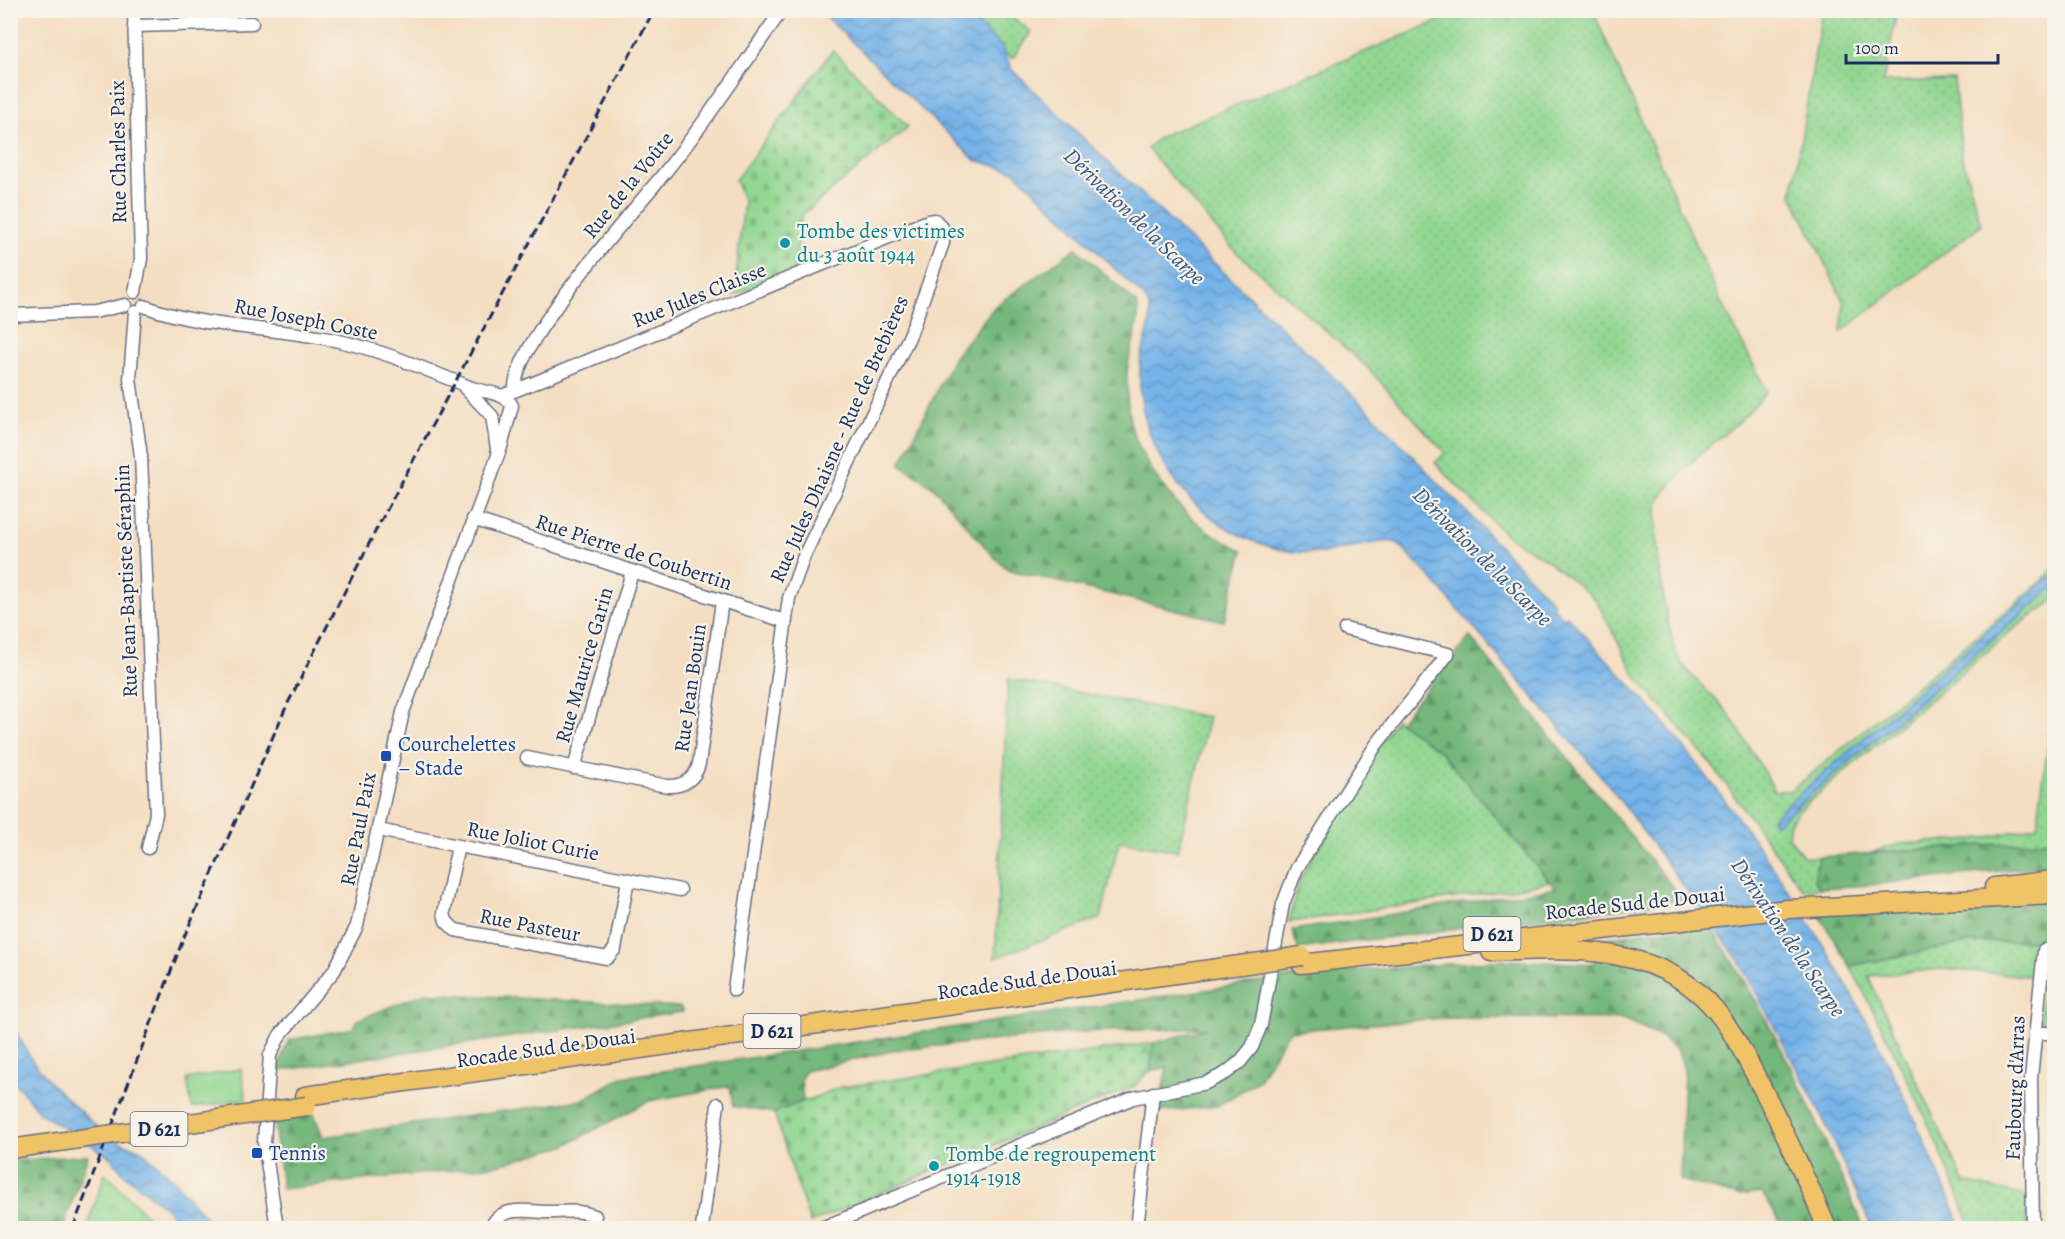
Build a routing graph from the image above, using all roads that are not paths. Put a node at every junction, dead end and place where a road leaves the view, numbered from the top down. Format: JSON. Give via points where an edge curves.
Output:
{"nodes":[{"id":1,"x":134,"y":10,"type":"edge"},
{"id":2,"x":782,"y":10,"type":"edge"},
{"id":3,"x":252,"y":23,"type":"dead end"},
{"id":4,"x":134,"y":26,"type":"junction"},
{"id":5,"x":943,"y":229,"type":"joint"},
{"id":6,"x":135,"y":308,"type":"junction"},
{"id":7,"x":10,"y":315,"type":"edge"},
{"id":8,"x":458,"y":382,"type":"junction"},
{"id":9,"x":533,"y":384,"type":"junction"},
{"id":10,"x":515,"y":389,"type":"junction"},
{"id":11,"x":500,"y":396,"type":"junction"},
{"id":12,"x":511,"y":412,"type":"junction"},
{"id":13,"x":490,"y":413,"type":"junction"},
{"id":14,"x":495,"y":459,"type":"junction"},
{"id":15,"x":473,"y":519,"type":"junction"},
{"id":16,"x":632,"y":572,"type":"junction"},
{"id":17,"x":722,"y":601,"type":"junction"},
{"id":18,"x":784,"y":621,"type":"junction"},
{"id":19,"x":1345,"y":629,"type":"dead end"},
{"id":20,"x":527,"y":758,"type":"dead end"},
{"id":21,"x":574,"y":768,"type":"junction"},
{"id":22,"x":378,"y":830,"type":"junction"},
{"id":23,"x":458,"y":846,"type":"junction"},
{"id":24,"x":148,"y":848,"type":"dead end"},
{"id":25,"x":628,"y":880,"type":"junction"},
{"id":26,"x":2055,"y":880,"type":"edge"},
{"id":27,"x":2055,"y":888,"type":"edge"},
{"id":28,"x":680,"y":890,"type":"dead end"},
{"id":29,"x":1972,"y":891,"type":"junction"},
{"id":30,"x":2055,"y":895,"type":"edge"},
{"id":31,"x":1819,"y":902,"type":"junction"},
{"id":32,"x":1685,"y":914,"type":"junction"},
{"id":33,"x":2044,"y":950,"type":"dead end"},
{"id":34,"x":1351,"y":958,"type":"junction"},
{"id":35,"x":1301,"y":960,"type":"junction"},
{"id":36,"x":734,"y":990,"type":"dead end"},
{"id":37,"x":2035,"y":1033,"type":"junction"},
{"id":38,"x":2055,"y":1034,"type":"edge"},
{"id":39,"x":1153,"y":1093,"type":"junction"},
{"id":40,"x":306,"y":1101,"type":"junction"},
{"id":41,"x":718,"y":1104,"type":"dead end"},
{"id":42,"x":10,"y":1138,"type":"edge"},
{"id":43,"x":10,"y":1149,"type":"edge"},
{"id":44,"x":595,"y":1216,"type":"dead end"},
{"id":45,"x":277,"y":1228,"type":"edge"},
{"id":46,"x":491,"y":1228,"type":"edge"},
{"id":47,"x":702,"y":1228,"type":"edge"},
{"id":48,"x":822,"y":1228,"type":"edge"},
{"id":49,"x":1137,"y":1228,"type":"edge"},
{"id":50,"x":1827,"y":1228,"type":"edge"},
{"id":51,"x":2033,"y":1228,"type":"edge"}],
"edges":[{"from":1,"to":4,"type":"street","name":"Rue Charles Paix"},
{"from":2,"to":10,"type":"street","name":"Rue de la Voûte","via":[[670,166],[557,306],[521,364]]},
{"from":3,"to":4,"type":"street"},
{"from":4,"to":6,"type":"street","name":"Rue Charles Paix","via":[[141,259],[135,292],[142,296]]},
{"from":5,"to":9,"type":"street","name":"Rue Jules Claisse","via":[[938,222],[928,221]]},
{"from":5,"to":18,"type":"street","name":"Rue Jules Dhaisne - Rue de Brebières","via":[[943,243],[910,335],[799,568]]},
{"from":6,"to":7,"type":"street","name":"Rue Joseph Coste"},
{"from":6,"to":8,"type":"street","name":"Rue Joseph Coste","via":[[343,342],[410,361]]},
{"from":6,"to":24,"type":"street","name":"Rue Jean-Baptiste Séraphin","via":[[130,379],[141,456],[156,814]]},
{"from":8,"to":11,"type":"street","name":"Rue Joseph Coste"},
{"from":8,"to":13,"type":"street","name":"Rue Joseph Coste"},
{"from":9,"to":10,"type":"street","name":"Rue Jules Claisse"},
{"from":9,"to":12,"type":"street","name":"Rue Jules Claisse","via":[[518,397]]},
{"from":10,"to":11,"type":"street","name":"Rue Jules Claisse"},
{"from":11,"to":12,"type":"street","via":[[508,399]]},
{"from":11,"to":13,"type":"street","via":[[491,400]]},
{"from":12,"to":13,"type":"street","via":[[501,420]]},
{"from":12,"to":14,"type":"street","name":"Rue Paul Paix"},
{"from":13,"to":14,"type":"street","name":"Rue Paul Paix","via":[[497,439]]},
{"from":14,"to":15,"type":"street","name":"Rue Paul Paix"},
{"from":15,"to":16,"type":"street","name":"Rue Pierre de Coubertin"},
{"from":15,"to":22,"type":"street","name":"Rue Paul Paix","via":[[407,700]]},
{"from":16,"to":17,"type":"street","name":"Rue Pierre de Coubertin"},
{"from":16,"to":21,"type":"street","name":"Rue Maurice Garin"},
{"from":17,"to":18,"type":"street","name":"Rue Pierre de Coubertin"},
{"from":17,"to":21,"type":"street","name":"Rue Jean Bouin","via":[[699,764],[692,778],[677,786],[667,786]]},
{"from":18,"to":36,"type":"street","name":"Rue Jules Dhaisne - Rue de Brebières"},
{"from":19,"to":39,"type":"street","via":[[1448,654],[1366,759],[1297,868],[1283,904],[1264,1014],[1252,1047],[1233,1068],[1215,1079]]},
{"from":20,"to":21,"type":"street"},
{"from":22,"to":23,"type":"street","name":"Rue Joliot Curie"},
{"from":22,"to":45,"type":"street","name":"Rue Paul Paix","via":[[363,907],[349,943],[328,979],[276,1040],[270,1055],[266,1159]]},
{"from":23,"to":25,"type":"street","name":"Rue Joliot Curie"},
{"from":23,"to":25,"type":"street","name":"Rue Pasteur","via":[[444,913],[455,930],[598,958],[610,956],[615,949]]},
{"from":25,"to":28,"type":"street","name":"Rue Joliot Curie"},
{"from":26,"to":29,"type":"highway"},
{"from":27,"to":29,"type":"highway","name":"Rocade Sud de Douai","number":"D 621"},
{"from":29,"to":31,"type":"highway","name":"Rocade Sud de Douai","number":"D 621"},
{"from":30,"to":31,"type":"highway","name":"Rocade Sud de Douai","number":"D 621"},
{"from":31,"to":32,"type":"highway","name":"Rocade Sud de Douai","number":"D 621"},
{"from":32,"to":34,"type":"highway","name":"Rocade Sud de Douai","number":"D 621"},
{"from":32,"to":35,"type":"highway","name":"Rocade Sud de Douai","number":"D 621"},
{"from":33,"to":37,"type":"street","name":"Faubourg d'Arras"},
{"from":34,"to":35,"type":"highway","name":"Rocade Sud de Douai","number":"D 621"},
{"from":34,"to":50,"type":"highway","via":[[1568,951],[1629,958],[1675,977],[1708,1002],[1737,1043],[1787,1138]]},
{"from":35,"to":40,"type":"highway","name":"Rocade Sud de Douai","number":"D 621"},
{"from":37,"to":38,"type":"street"},
{"from":37,"to":51,"type":"street","name":"Faubourg d'Arras","via":[[2030,1103]]},
{"from":39,"to":48,"type":"street"},
{"from":39,"to":49,"type":"street"},
{"from":40,"to":42,"type":"highway","name":"Rocade Sud de Douai","number":"D 621"},
{"from":40,"to":43,"type":"highway","name":"Rocade Sud de Douai","number":"D 621","bridge":true},
{"from":41,"to":47,"type":"street"},
{"from":44,"to":46,"type":"street","via":[[579,1210],[532,1209],[503,1214]]}]}
